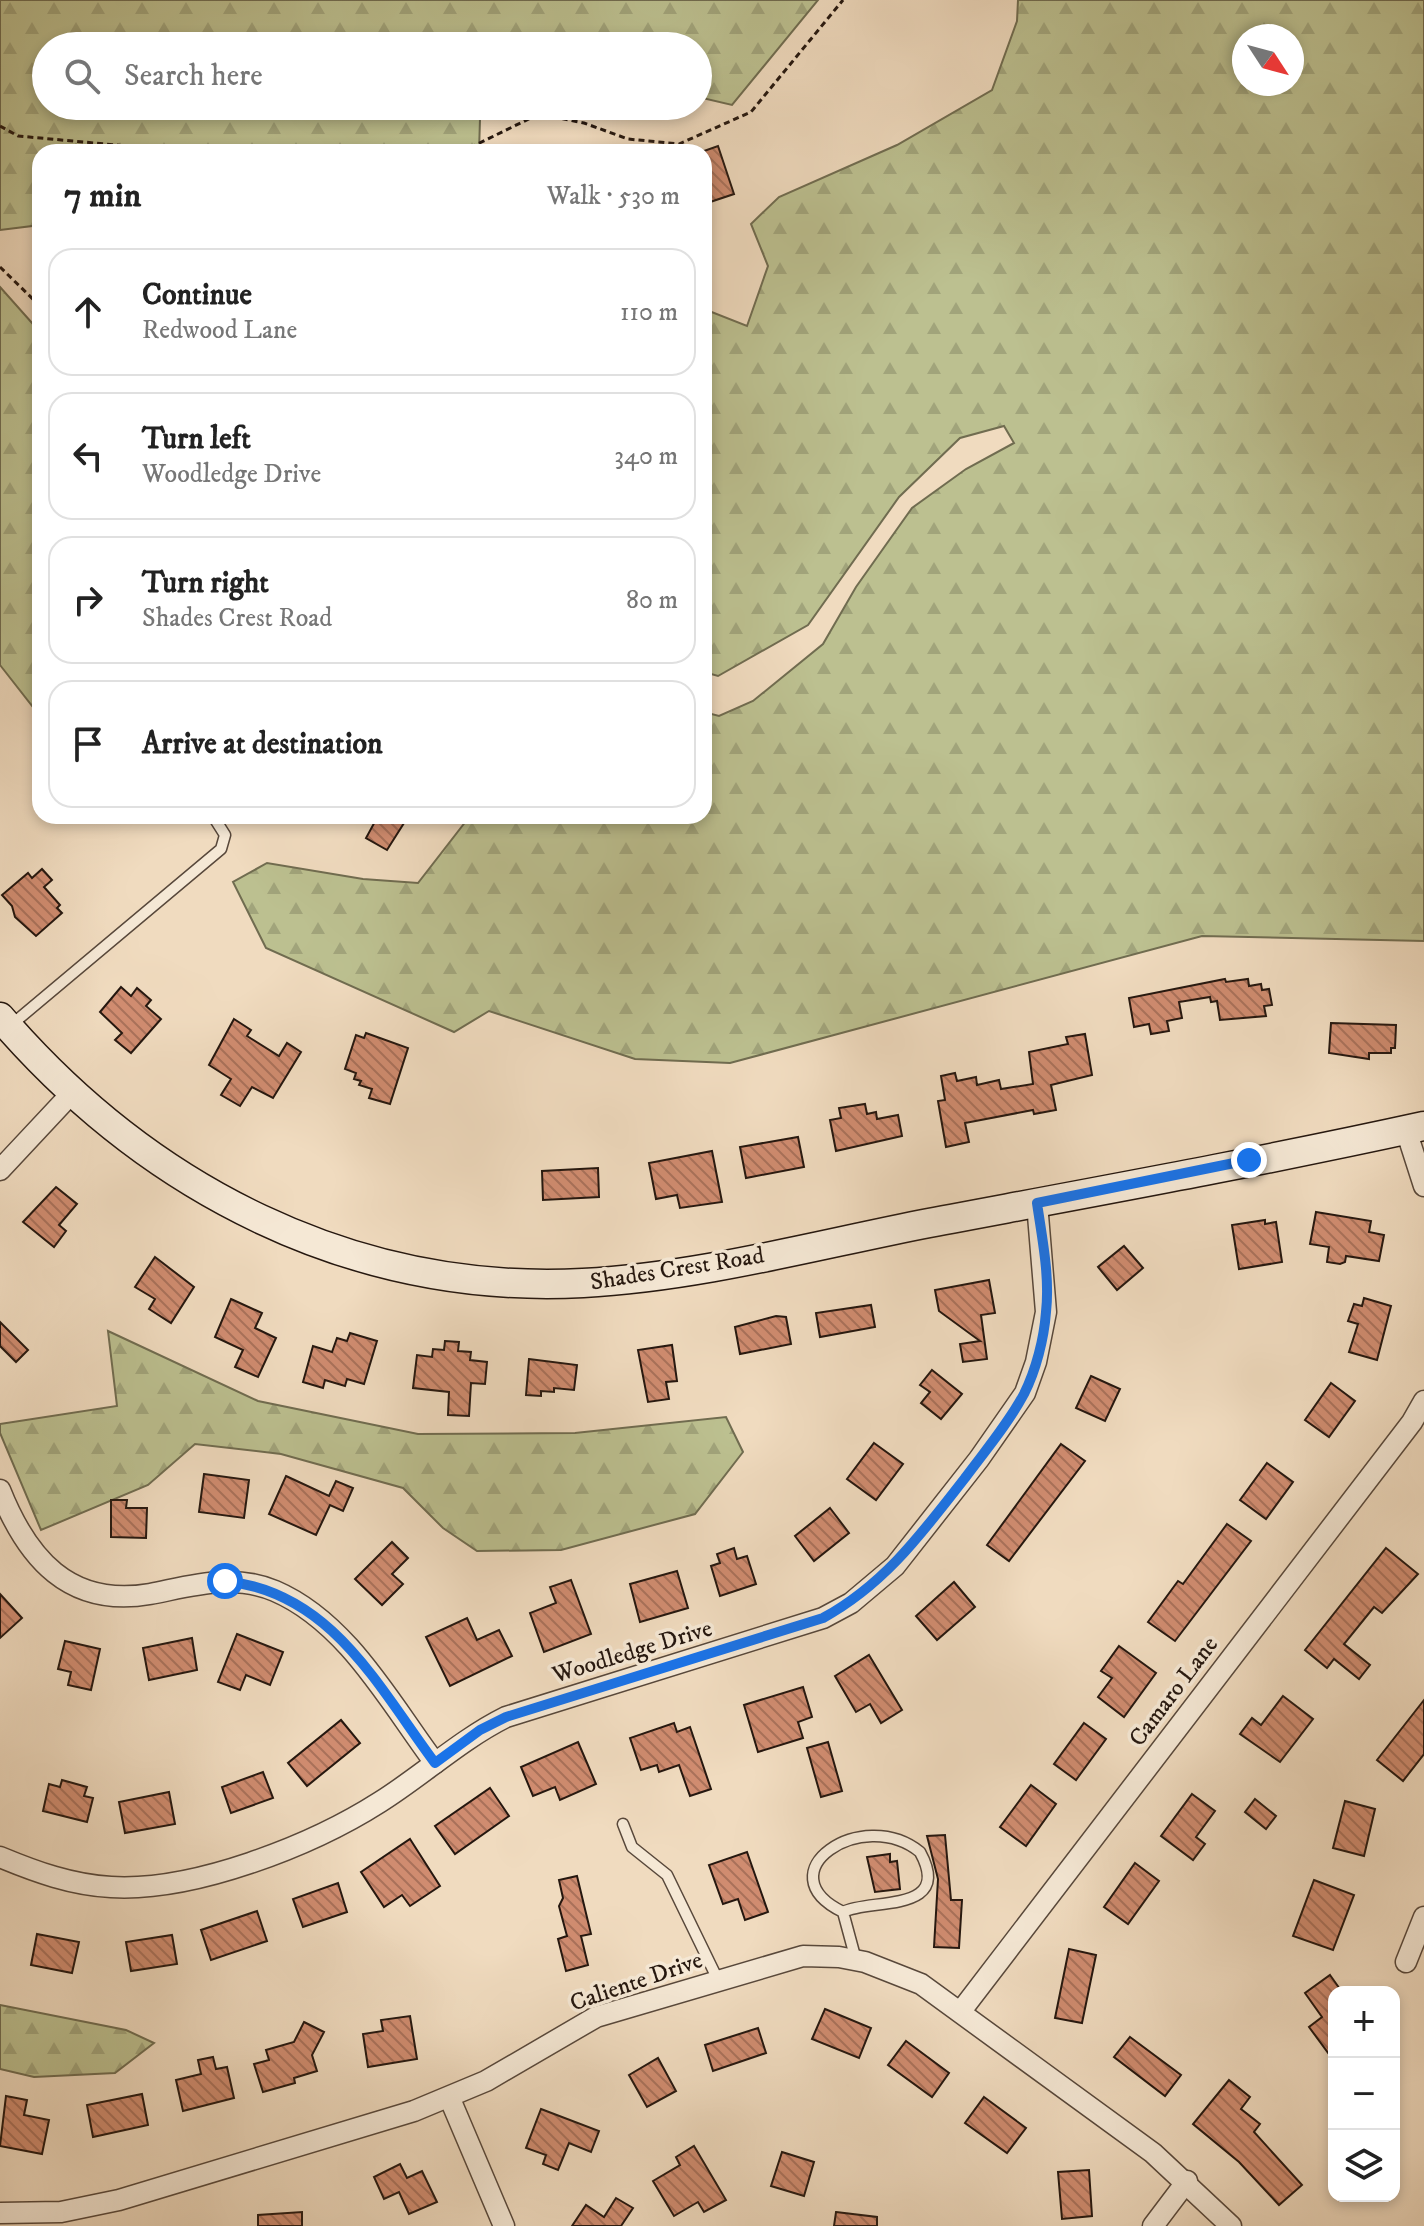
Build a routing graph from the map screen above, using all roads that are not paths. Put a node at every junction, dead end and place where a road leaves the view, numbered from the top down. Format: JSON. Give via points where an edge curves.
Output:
{"nodes":[{"id":1,"x":218,"y":824,"type":"edge"},
{"id":2,"x":4,"y":1022,"type":"edge"},
{"id":3,"x":71,"y":1094,"type":"junction"},
{"id":4,"x":1415,"y":1128,"type":"edge"},
{"id":5,"x":0,"y":1170,"type":"edge"},
{"id":6,"x":1424,"y":1186,"type":"edge"},
{"id":7,"x":1037,"y":1203,"type":"junction"},
{"id":8,"x":1424,"y":1401,"type":"edge"},
{"id":9,"x":0,"y":1490,"type":"edge"},
{"id":10,"x":435,"y":1763,"type":"junction"},
{"id":11,"x":623,"y":1824,"type":"dead end"},
{"id":12,"x":0,"y":1857,"type":"edge"},
{"id":13,"x":843,"y":1912,"type":"junction"},
{"id":14,"x":1424,"y":1917,"type":"edge"},
{"id":15,"x":856,"y":1960,"type":"junction"},
{"id":16,"x":1406,"y":1962,"type":"dead end"},
{"id":17,"x":718,"y":1980,"type":"junction"},
{"id":18,"x":961,"y":2011,"type":"junction"},
{"id":19,"x":450,"y":2099,"type":"junction"},
{"id":20,"x":1187,"y":2181,"type":"junction"},
{"id":21,"x":0,"y":2213,"type":"edge"},
{"id":22,"x":92,"y":2216,"type":"edge"},
{"id":23,"x":504,"y":2226,"type":"edge"},
{"id":24,"x":1153,"y":2226,"type":"edge"},
{"id":25,"x":1231,"y":2226,"type":"edge"}],
"edges":[{"from":1,"to":2,"type":"lane","via":[[225,835],[221,849]]},
{"from":2,"to":3,"type":"street","name":"Shades Crest Road"},
{"from":3,"to":5,"type":"street"},
{"from":3,"to":7,"type":"street","name":"Shades Crest Road","via":[[158,1163],[242,1212],[356,1256],[455,1277],[542,1283],[626,1279]]},
{"from":4,"to":6,"type":"street"},
{"from":4,"to":7,"type":"street","name":"Shades Crest Road"},
{"from":7,"to":10,"type":"street","name":"Woodledge Drive","via":[[1046,1312],[1025,1393],[895,1566],[851,1603],[823,1618],[506,1717]]},
{"from":8,"to":18,"type":"street","name":"Camaro Lane"},
{"from":9,"to":10,"type":"street","via":[[22,1540],[37,1559],[81,1588],[126,1596],[225,1581],[273,1590],[296,1601],[347,1645]]},
{"from":10,"to":12,"type":"street","name":"Woodledge Drive","via":[[322,1834],[166,1885],[108,1887],[66,1881]]},
{"from":11,"to":17,"type":"lane","via":[[632,1847],[667,1875]]},
{"from":13,"to":13,"type":"lane","via":[[827,1903],[813,1877],[813,1866],[829,1847],[854,1837],[881,1835],[896,1836],[920,1852],[927,1875],[922,1891],[886,1906],[857,1905]]},
{"from":13,"to":15,"type":"lane"},
{"from":14,"to":16,"type":"street"},
{"from":15,"to":17,"type":"street","name":"Caliente Drive","via":[[803,1956]]},
{"from":15,"to":18,"type":"street","name":"Caliente Drive","via":[[892,1970]]},
{"from":17,"to":19,"type":"street","name":"Caliente Drive","via":[[596,2017]]},
{"from":18,"to":20,"type":"street","name":"Caliente Drive"},
{"from":19,"to":22,"type":"street","name":"Caliente Drive"},
{"from":19,"to":23,"type":"street"},
{"from":20,"to":24,"type":"street"},
{"from":20,"to":25,"type":"street","name":"Caliente Drive"},
{"from":21,"to":22,"type":"street","name":"Caliente Drive"}]}
